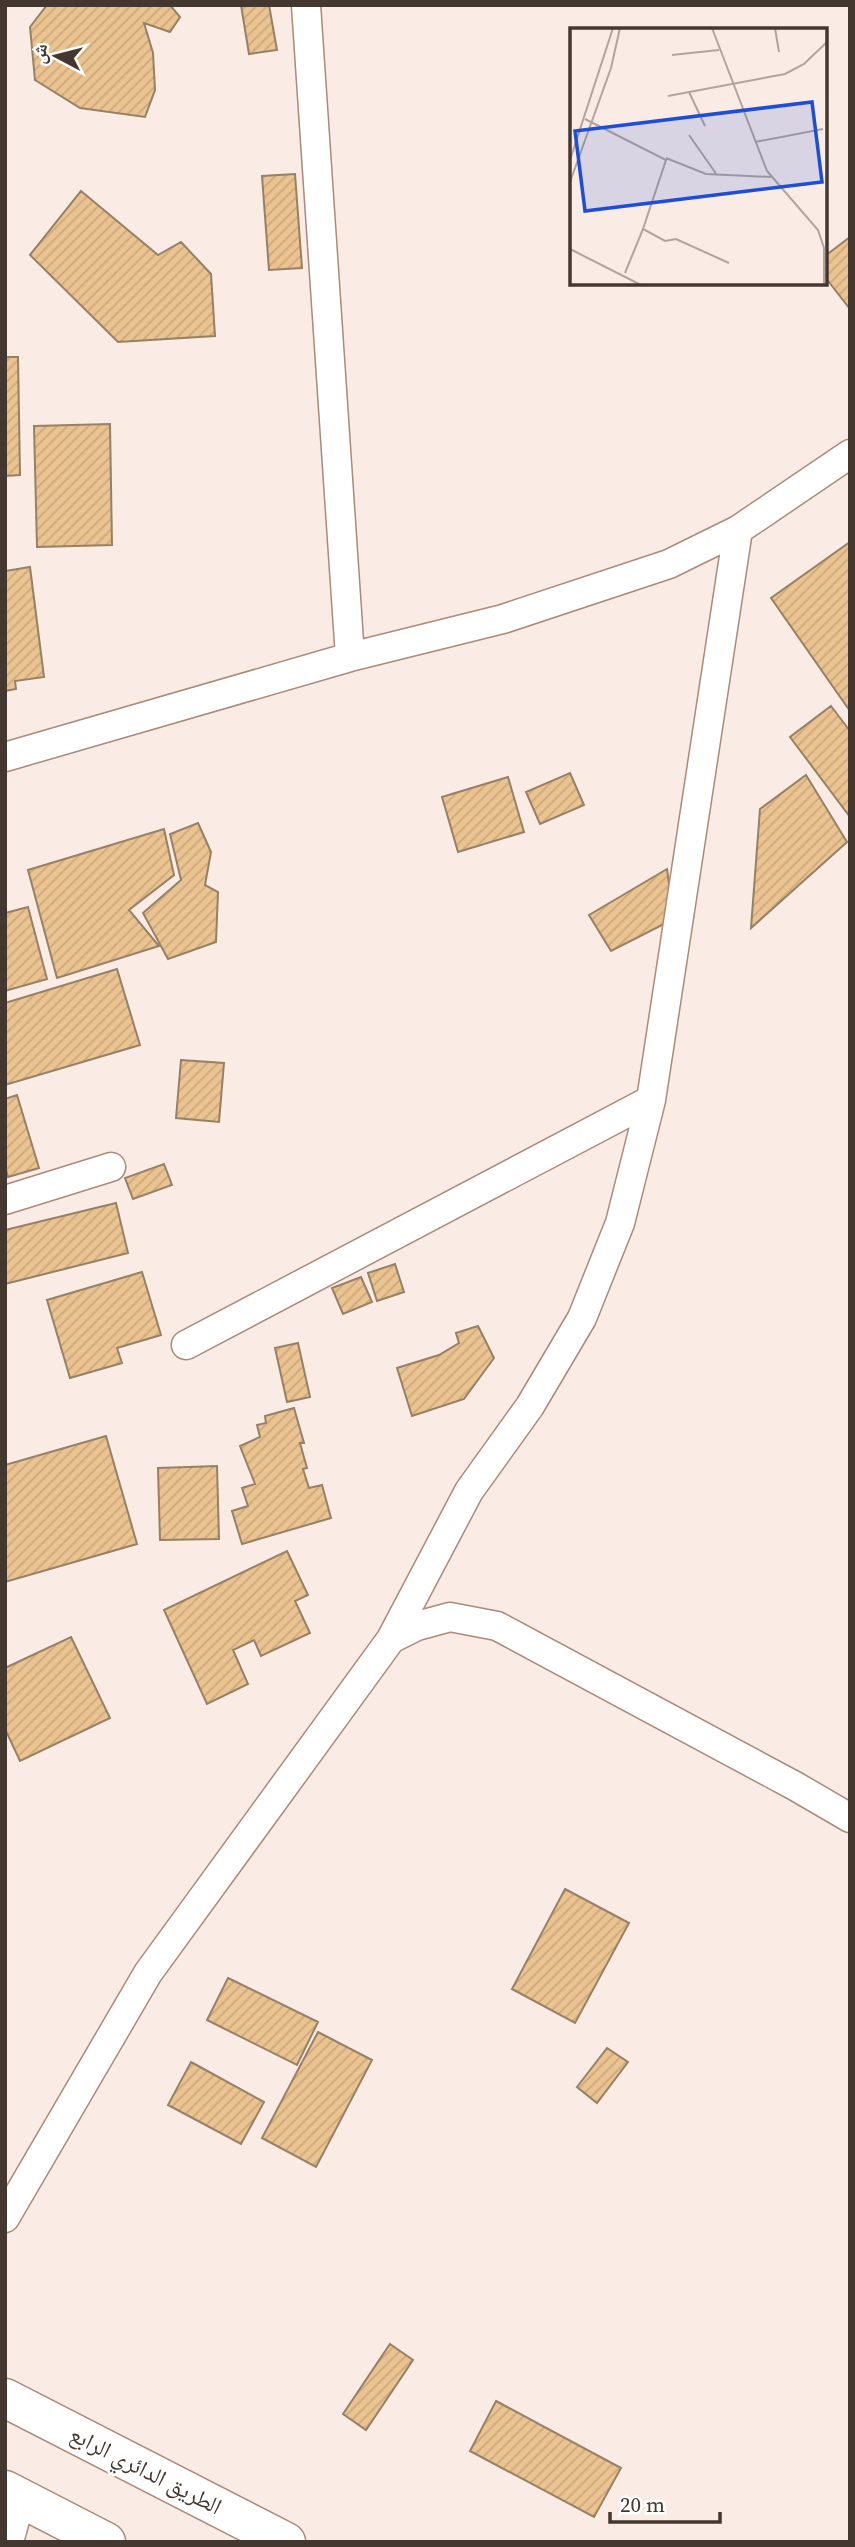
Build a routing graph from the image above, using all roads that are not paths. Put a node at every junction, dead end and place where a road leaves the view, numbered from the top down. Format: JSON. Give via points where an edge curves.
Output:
{"nodes":[{"id":1,"x":306,"y":5,"type":"edge"},
{"id":2,"x":850,"y":454,"type":"edge"},
{"id":3,"x":738,"y":530,"type":"junction"},
{"id":4,"x":351,"y":657,"type":"junction"},
{"id":5,"x":5,"y":757,"type":"edge"},
{"id":6,"x":651,"y":1100,"type":"junction"},
{"id":7,"x":111,"y":1167,"type":"dead end"},
{"id":8,"x":5,"y":1200,"type":"edge"},
{"id":9,"x":186,"y":1345,"type":"dead end"},
{"id":10,"x":391,"y":1639,"type":"junction"},
{"id":11,"x":850,"y":1818,"type":"edge"},
{"id":12,"x":5,"y":2218,"type":"edge"},
{"id":13,"x":5,"y":2398,"type":"edge"},
{"id":14,"x":13,"y":2494,"type":"edge"},
{"id":15,"x":9,"y":2542,"type":"edge"},
{"id":16,"x":106,"y":2542,"type":"edge"},
{"id":17,"x":286,"y":2542,"type":"edge"}],
"edges":[{"from":1,"to":4,"type":"street"},
{"from":2,"to":3,"type":"street"},
{"from":3,"to":4,"type":"street","via":[[669,564],[503,619]]},
{"from":3,"to":6,"type":"street"},
{"from":4,"to":5,"type":"street"},
{"from":6,"to":9,"type":"street"},
{"from":6,"to":10,"type":"street","via":[[620,1223],[582,1318],[530,1406],[469,1491]]},
{"from":7,"to":8,"type":"street"},
{"from":10,"to":11,"type":"street","via":[[450,1616],[497,1626]]},
{"from":10,"to":12,"type":"street","via":[[148,1973]]},
{"from":13,"to":17,"type":"main road","name":"الطريق الدائري الرابع"},
{"from":14,"to":15,"type":"street"},
{"from":14,"to":16,"type":"main road"}]}
